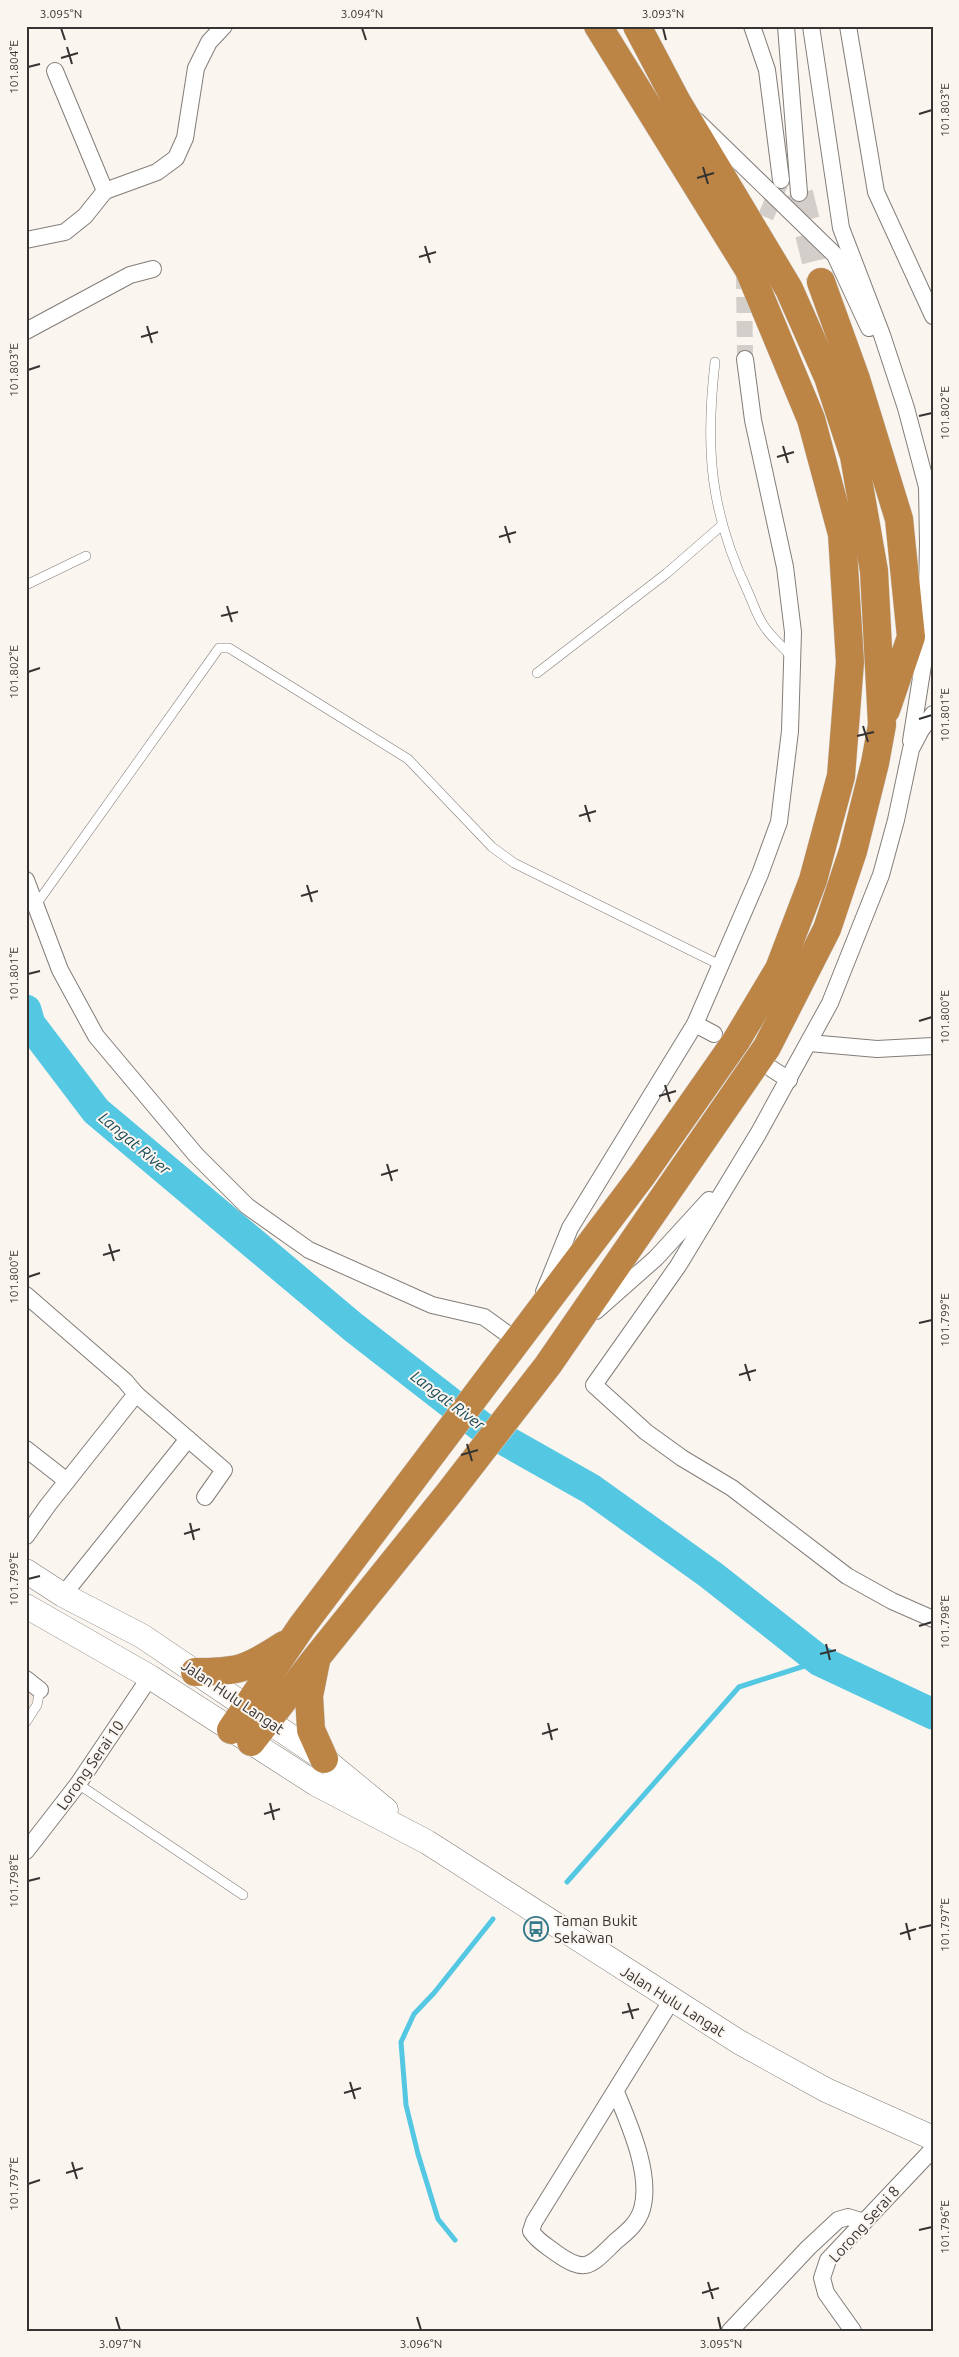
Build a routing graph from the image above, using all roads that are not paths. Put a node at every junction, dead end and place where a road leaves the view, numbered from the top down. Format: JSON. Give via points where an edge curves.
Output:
{"nodes":[{"id":1,"x":224,"y":26,"type":"edge"},
{"id":2,"x":598,"y":26,"type":"edge"},
{"id":3,"x":637,"y":26,"type":"edge"},
{"id":4,"x":752,"y":26,"type":"edge"},
{"id":5,"x":786,"y":26,"type":"edge"},
{"id":6,"x":811,"y":26,"type":"edge"},
{"id":7,"x":848,"y":26,"type":"edge"},
{"id":8,"x":54,"y":71,"type":"dead end"},
{"id":9,"x":677,"y":102,"type":"junction"},
{"id":10,"x":781,"y":180,"type":"tunnel mouth"},
{"id":11,"x":106,"y":191,"type":"junction"},
{"id":12,"x":799,"y":193,"type":"tunnel mouth"},
{"id":13,"x":26,"y":240,"type":"edge"},
{"id":14,"x":153,"y":269,"type":"dead end"},
{"id":15,"x":821,"y":282,"type":"tunnel mouth"},
{"id":16,"x":933,"y":316,"type":"edge"},
{"id":17,"x":26,"y":331,"type":"edge"},
{"id":18,"x":745,"y":359,"type":"tunnel mouth"},
{"id":19,"x":715,"y":362,"type":"dead end"},
{"id":20,"x":906,"y":408,"type":"junction"},
{"id":21,"x":721,"y":526,"type":"junction"},
{"id":22,"x":86,"y":556,"type":"dead end"},
{"id":23,"x":26,"y":585,"type":"edge"},
{"id":24,"x":792,"y":657,"type":"junction"},
{"id":25,"x":537,"y":673,"type":"dead end"},
{"id":26,"x":933,"y":714,"type":"edge"},
{"id":27,"x":882,"y":725,"type":"junction"},
{"id":28,"x":896,"y":820,"type":"junction"},
{"id":29,"x":26,"y":880,"type":"edge"},
{"id":30,"x":35,"y":906,"type":"junction"},
{"id":31,"x":722,"y":966,"type":"junction"},
{"id":32,"x":695,"y":1024,"type":"junction"},
{"id":33,"x":714,"y":1034,"type":"dead end"},
{"id":34,"x":809,"y":1043,"type":"junction"},
{"id":35,"x":933,"y":1046,"type":"edge"},
{"id":36,"x":772,"y":1069,"type":"dead end"},
{"id":37,"x":789,"y":1080,"type":"junction"},
{"id":38,"x":732,"y":1175,"type":"junction"},
{"id":39,"x":26,"y":1295,"type":"edge"},
{"id":40,"x":568,"y":1335,"type":"junction"},
{"id":41,"x":518,"y":1339,"type":"junction"},
{"id":42,"x":136,"y":1394,"type":"junction"},
{"id":43,"x":188,"y":1439,"type":"junction"},
{"id":44,"x":26,"y":1449,"type":"edge"},
{"id":45,"x":67,"y":1481,"type":"junction"},
{"id":46,"x":205,"y":1497,"type":"dead end"},
{"id":47,"x":26,"y":1536,"type":"edge"},
{"id":48,"x":26,"y":1571,"type":"edge"},
{"id":49,"x":63,"y":1595,"type":"junction"},
{"id":50,"x":26,"y":1606,"type":"edge"},
{"id":51,"x":933,"y":1618,"type":"edge"},
{"id":52,"x":292,"y":1640,"type":"junction"},
{"id":53,"x":317,"y":1657,"type":"junction"},
{"id":54,"x":195,"y":1672,"type":"junction"},
{"id":55,"x":150,"y":1677,"type":"junction"},
{"id":56,"x":26,"y":1679,"type":"edge"},
{"id":57,"x":40,"y":1690,"type":"joint"},
{"id":58,"x":257,"y":1714,"type":"junction"},
{"id":59,"x":26,"y":1722,"type":"edge"},
{"id":60,"x":241,"y":1736,"type":"junction"},
{"id":61,"x":324,"y":1759,"type":"junction"},
{"id":62,"x":78,"y":1784,"type":"junction"},
{"id":63,"x":426,"y":1842,"type":"junction"},
{"id":64,"x":28,"y":1846,"type":"edge"},
{"id":65,"x":243,"y":1895,"type":"dead end"},
{"id":66,"x":672,"y":2001,"type":"junction"},
{"id":67,"x":616,"y":2092,"type":"junction"},
{"id":68,"x":933,"y":2138,"type":"edge"},
{"id":69,"x":933,"y":2149,"type":"edge"},
{"id":70,"x":864,"y":2222,"type":"junction"},
{"id":71,"x":730,"y":2331,"type":"edge"},
{"id":72,"x":853,"y":2331,"type":"edge"}],
"edges":[{"from":1,"to":11,"type":"street","via":[[209,42],[196,68],[185,138],[176,158],[157,172]]},
{"from":2,"to":41,"type":"highway","via":[[749,270],[811,420],[842,534],[850,662],[841,776],[813,880],[779,969],[736,1041],[643,1174]]},
{"from":3,"to":9,"type":"highway"},
{"from":4,"to":10,"type":"street","via":[[767,70]]},
{"from":5,"to":12,"type":"street"},
{"from":6,"to":20,"type":"street","via":[[841,228]]},
{"from":7,"to":16,"type":"street","via":[[876,192]]},
{"from":8,"to":11,"type":"street"},
{"from":9,"to":20,"type":"street","via":[[835,255]]},
{"from":9,"to":27,"type":"highway","via":[[789,289],[831,386],[854,456],[874,571]]},
{"from":11,"to":13,"type":"street","via":[[85,216],[65,232]]},
{"from":14,"to":17,"type":"street","via":[[130,275]]},
{"from":15,"to":27,"type":"highway","via":[[856,379],[898,519],[911,637]]},
{"from":18,"to":24,"type":"street","via":[[753,420],[785,567],[793,632]]},
{"from":19,"to":21,"type":"lane","via":[[710,400],[711,468]]},
{"from":20,"to":28,"type":"street","via":[[926,487],[927,608],[926,646]]},
{"from":21,"to":24,"type":"lane","via":[[764,627]]},
{"from":21,"to":25,"type":"lane","via":[[667,573]]},
{"from":22,"to":23,"type":"lane"},
{"from":24,"to":31,"type":"street","via":[[790,731],[778,822]]},
{"from":26,"to":28,"type":"street","via":[[911,749]]},
{"from":27,"to":40,"type":"highway","via":[[854,852],[827,929],[767,1047]]},
{"from":28,"to":34,"type":"street","via":[[858,934],[830,1003]]},
{"from":29,"to":30,"type":"street"},
{"from":30,"to":31,"type":"lane","via":[[219,648],[229,648],[408,759],[492,846],[514,863]]},
{"from":30,"to":41,"type":"street","via":[[60,970],[96,1036],[196,1155],[247,1206],[309,1250],[432,1305],[484,1317]]},
{"from":31,"to":32,"type":"street"},
{"from":32,"to":33,"type":"street"},
{"from":32,"to":41,"type":"street","via":[[570,1228]]},
{"from":34,"to":35,"type":"street","via":[[877,1049]]},
{"from":34,"to":37,"type":"street"},
{"from":36,"to":37,"type":"street"},
{"from":37,"to":38,"type":"street"},
{"from":38,"to":40,"type":"street","via":[[656,1258]]},
{"from":38,"to":51,"type":"street","via":[[678,1266],[594,1386],[646,1432],[732,1488],[846,1576],[892,1601]]},
{"from":39,"to":42,"type":"street"},
{"from":40,"to":53,"type":"highway","via":[[449,1493]]},
{"from":41,"to":52,"type":"highway"},
{"from":42,"to":43,"type":"street"},
{"from":42,"to":45,"type":"street"},
{"from":43,"to":46,"type":"street","via":[[224,1470]]},
{"from":43,"to":49,"type":"street"},
{"from":44,"to":45,"type":"street"},
{"from":45,"to":47,"type":"street"},
{"from":48,"to":49,"type":"main road","name":"Jalan Hulu Langat"},
{"from":49,"to":54,"type":"main road","name":"Jalan Hulu Langat","via":[[142,1636]]},
{"from":50,"to":55,"type":"main road","name":"Jalan Hulu Langat"},
{"from":52,"to":54,"type":"highway","via":[[253,1664],[229,1672]]},
{"from":52,"to":58,"type":"highway"},
{"from":53,"to":58,"type":"highway"},
{"from":53,"to":61,"type":"highway","via":[[309,1696],[310,1722]]},
{"from":54,"to":58,"type":"main road","name":"Jalan Hulu Langat"},
{"from":55,"to":60,"type":"main road","name":"Jalan Hulu Langat"},
{"from":55,"to":62,"type":"street","name":"Lorong Serai 10"},
{"from":56,"to":57,"type":"street"},
{"from":57,"to":59,"type":"lane","via":[[37,1705]]},
{"from":58,"to":60,"type":"highway"},
{"from":58,"to":61,"type":"main road","name":"Jalan Hulu Langat"},
{"from":60,"to":63,"type":"main road","name":"Jalan Hulu Langat","via":[[316,1784]]},
{"from":61,"to":63,"type":"main road","name":"Jalan Hulu Langat"},
{"from":62,"to":64,"type":"street","name":"Lorong Serai 10"},
{"from":62,"to":65,"type":"lane"},
{"from":63,"to":66,"type":"main road","name":"Jalan Hulu Langat"},
{"from":66,"to":67,"type":"street"},
{"from":66,"to":68,"type":"main road","name":"Jalan Hulu Langat","via":[[826,2090]]},
{"from":67,"to":67,"type":"street","via":[[531,2231],[536,2239],[572,2265],[584,2266],[596,2260],[636,2223],[642,2208],[639,2154]]},
{"from":69,"to":70,"type":"street","name":"Lorong Serai 8"},
{"from":70,"to":71,"type":"street","via":[[848,2218],[838,2220]]},
{"from":70,"to":72,"type":"street","name":"Lorong Serai 8","via":[[828,2260],[822,2278],[826,2293]]}]}
